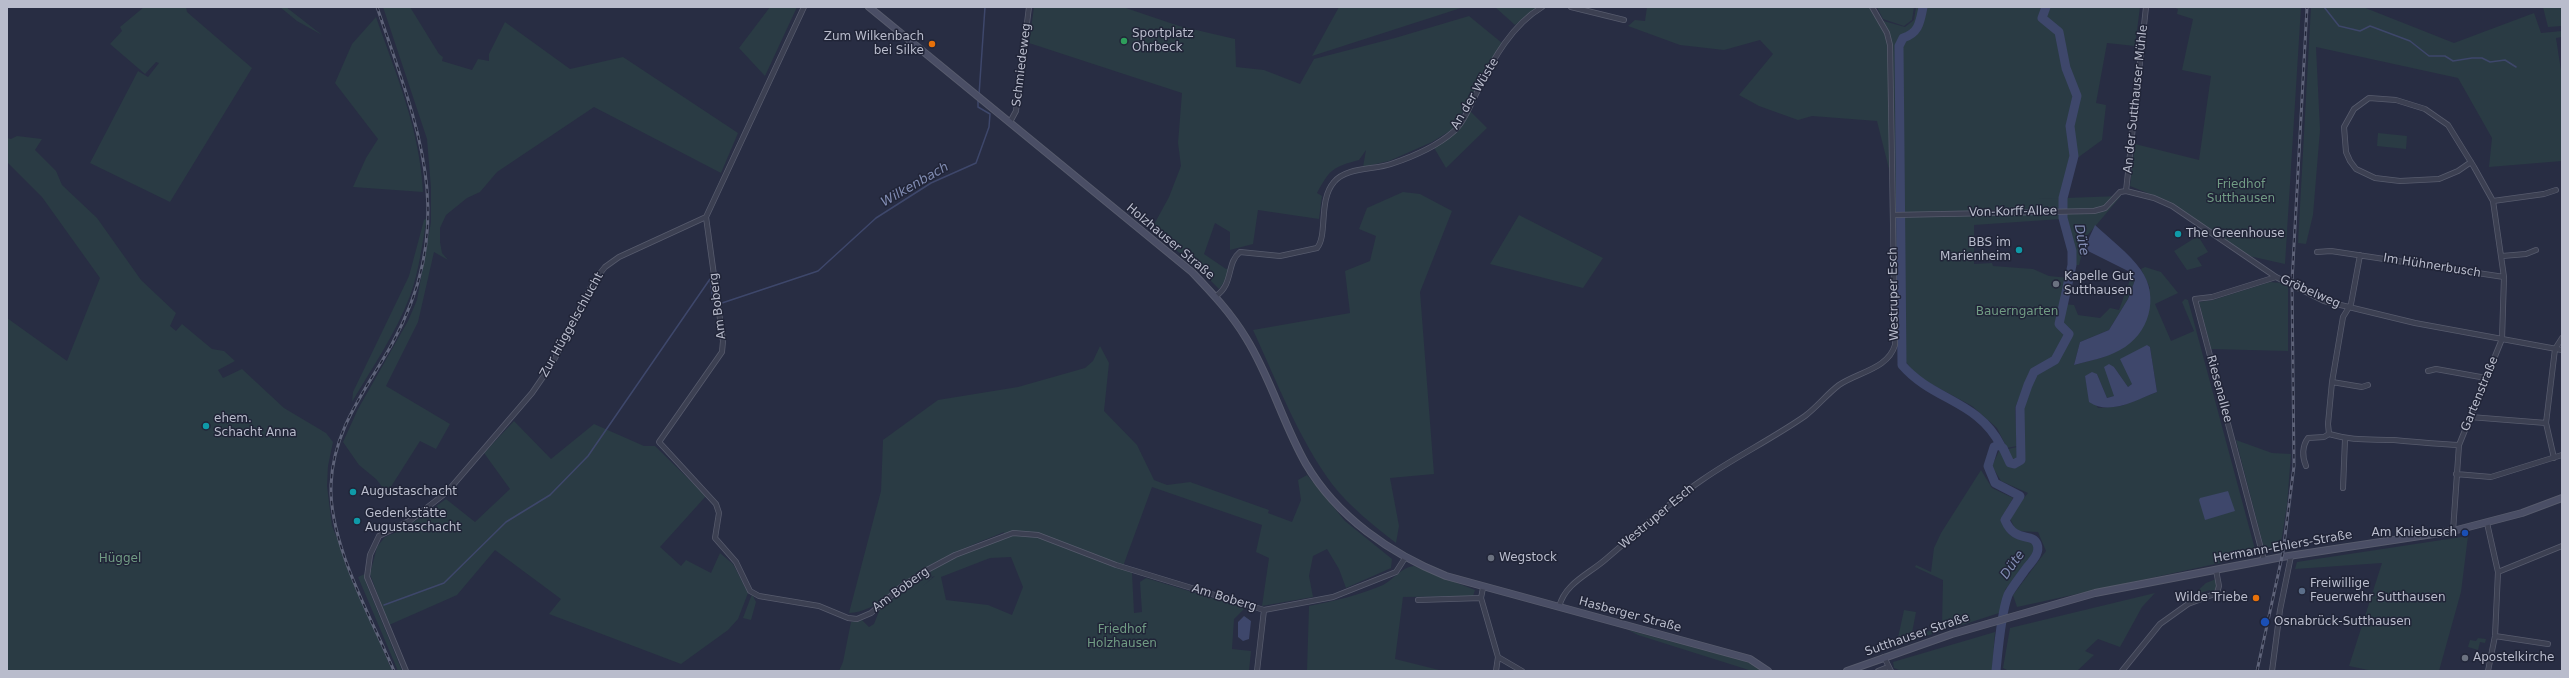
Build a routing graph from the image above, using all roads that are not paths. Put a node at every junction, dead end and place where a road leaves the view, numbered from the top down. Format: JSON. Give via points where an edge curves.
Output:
{"nodes":[{"id":1,"x":804,"y":7,"type":"edge"},
{"id":2,"x":869,"y":7,"type":"edge"},
{"id":3,"x":1029,"y":7,"type":"edge"},
{"id":4,"x":1542,"y":7,"type":"edge"},
{"id":5,"x":1571,"y":7,"type":"edge"},
{"id":6,"x":1872,"y":7,"type":"edge"},
{"id":7,"x":2146,"y":7,"type":"edge"},
{"id":8,"x":1624,"y":20,"type":"dead end"},
{"id":9,"x":1010,"y":122,"type":"junction"},
{"id":10,"x":2471,"y":162,"type":"junction"},
{"id":11,"x":2556,"y":190,"type":"dead end"},
{"id":12,"x":2126,"y":191,"type":"junction"},
{"id":13,"x":2493,"y":201,"type":"junction"},
{"id":14,"x":1895,"y":215,"type":"junction"},
{"id":15,"x":706,"y":218,"type":"junction"},
{"id":16,"x":2536,"y":250,"type":"dead end"},
{"id":17,"x":2317,"y":252,"type":"dead end"},
{"id":18,"x":2360,"y":255,"type":"junction"},
{"id":19,"x":2502,"y":256,"type":"junction"},
{"id":20,"x":2276,"y":277,"type":"junction"},
{"id":21,"x":2504,"y":277,"type":"junction"},
{"id":22,"x":1216,"y":296,"type":"junction"},
{"id":23,"x":2348,"y":308,"type":"junction"},
{"id":24,"x":2562,"y":338,"type":"edge"},
{"id":25,"x":2502,"y":339,"type":"junction"},
{"id":26,"x":2555,"y":349,"type":"junction"},
{"id":27,"x":2562,"y":350,"type":"edge"},
{"id":28,"x":2428,"y":371,"type":"dead end"},
{"id":29,"x":2486,"y":378,"type":"junction"},
{"id":30,"x":2332,"y":382,"type":"junction"},
{"id":31,"x":2368,"y":385,"type":"dead end"},
{"id":32,"x":2470,"y":417,"type":"junction"},
{"id":33,"x":2546,"y":423,"type":"junction"},
{"id":34,"x":2329,"y":434,"type":"junction"},
{"id":35,"x":2345,"y":439,"type":"junction"},
{"id":36,"x":2459,"y":445,"type":"junction"},
{"id":37,"x":2562,"y":455,"type":"edge"},
{"id":38,"x":2554,"y":458,"type":"junction"},
{"id":39,"x":2306,"y":466,"type":"dead end"},
{"id":40,"x":2456,"y":474,"type":"junction"},
{"id":41,"x":2343,"y":488,"type":"dead end"},
{"id":42,"x":2562,"y":498,"type":"edge"},
{"id":43,"x":2487,"y":523,"type":"junction"},
{"id":44,"x":2453,"y":531,"type":"junction"},
{"id":45,"x":2562,"y":546,"type":"edge"},
{"id":46,"x":2291,"y":556,"type":"junction"},
{"id":47,"x":1405,"y":558,"type":"junction"},
{"id":48,"x":2264,"y":560,"type":"junction"},
{"id":49,"x":2216,"y":570,"type":"junction"},
{"id":50,"x":2498,"y":572,"type":"junction"},
{"id":51,"x":1480,"y":587,"type":"junction"},
{"id":52,"x":1481,"y":598,"type":"junction"},
{"id":53,"x":1418,"y":600,"type":"dead end"},
{"id":54,"x":1559,"y":607,"type":"junction"},
{"id":55,"x":1264,"y":610,"type":"junction"},
{"id":56,"x":2008,"y":617,"type":"joint"},
{"id":57,"x":2495,"y":636,"type":"junction"},
{"id":58,"x":2548,"y":644,"type":"dead end"},
{"id":59,"x":1498,"y":657,"type":"junction"},
{"id":60,"x":1884,"y":657,"type":"junction"},
{"id":61,"x":1890,"y":669,"type":"edge"},
{"id":62,"x":406,"y":671,"type":"edge"},
{"id":63,"x":1257,"y":671,"type":"edge"},
{"id":64,"x":1496,"y":671,"type":"edge"},
{"id":65,"x":1522,"y":671,"type":"edge"},
{"id":66,"x":1768,"y":671,"type":"edge"},
{"id":67,"x":1846,"y":671,"type":"edge"},
{"id":68,"x":1878,"y":671,"type":"edge"},
{"id":69,"x":2122,"y":671,"type":"edge"},
{"id":70,"x":2272,"y":671,"type":"edge"},
{"id":71,"x":2488,"y":671,"type":"edge"}],
"edges":[{"from":1,"to":15,"type":"street"},
{"from":2,"to":9,"type":"street","name":"Holzhauser Straße"},
{"from":3,"to":9,"type":"street","name":"Schmiedeweg","via":[[1016,112]]},
{"from":4,"to":22,"type":"street","name":"An der Wüste","via":[[1515,28],[1483,78],[1455,130],[1445,138],[1404,159],[1348,173],[1338,178],[1329,189],[1322,239],[1317,248],[1280,256],[1240,252],[1234,259],[1226,287]]},
{"from":5,"to":8,"type":"street"},
{"from":6,"to":14,"type":"street","name":"Westruper Esch","via":[[1887,32],[1890,45]]},
{"from":7,"to":12,"type":"street","name":"An der Sutthauser Mühle"},
{"from":9,"to":22,"type":"street","name":"Holzhauser Straße","via":[[1192,272]]},
{"from":10,"to":10,"type":"street","name":"Gartenstraße","via":[[2448,125],[2425,109],[2404,102],[2381,97],[2369,98],[2354,109],[2344,128],[2346,152],[2350,161],[2356,169],[2375,178],[2400,181],[2439,179]]},
{"from":10,"to":13,"type":"street","name":"Gartenstraße"},
{"from":11,"to":13,"type":"street"},
{"from":12,"to":14,"type":"street","name":"Von-Korff-Allee","via":[[2120,192],[2100,210],[2088,212]]},
{"from":12,"to":20,"type":"street","name":"Gröbelweg","via":[[2154,198],[2172,206]]},
{"from":13,"to":19,"type":"street","name":"Gartenstraße"},
{"from":14,"to":54,"type":"street","name":"Westruper Esch","via":[[1895,345],[1886,361],[1838,386],[1806,415],[1686,492],[1591,572],[1566,589]]},
{"from":15,"to":55,"type":"street","name":"Am Boberg","via":[[723,341],[722,352],[659,442],[716,504],[719,513],[715,538],[736,562],[750,591],[759,596],[819,606],[848,618],[857,618],[871,613],[901,587],[955,555],[1013,533],[1029,533],[1116,565]]},
{"from":15,"to":62,"type":"street","name":"Zur Hüggelschlucht","via":[[619,257],[605,267],[594,281],[552,364],[532,393],[447,492],[411,520],[379,536],[370,555],[368,582]]},
{"from":16,"to":19,"type":"street","via":[[2526,254]]},
{"from":17,"to":18,"type":"street","name":"Im Hühnerbusch"},
{"from":18,"to":21,"type":"street","name":"Im Hühnerbusch"},
{"from":18,"to":23,"type":"street"},
{"from":19,"to":21,"type":"street","name":"Gartenstraße"},
{"from":20,"to":23,"type":"street","name":"Gröbelweg","via":[[2324,301]]},
{"from":20,"to":48,"type":"street","name":"Riesenallee","via":[[2212,297],[2195,299]]},
{"from":21,"to":25,"type":"street","name":"Gartenstraße"},
{"from":22,"to":47,"type":"street","name":"Holzhauser Straße","via":[[1247,339],[1297,446],[1321,485],[1350,517],[1384,545]]},
{"from":23,"to":25,"type":"street","name":"Gröbelweg"},
{"from":23,"to":30,"type":"street","via":[[2343,317]]},
{"from":24,"to":26,"type":"street"},
{"from":25,"to":26,"type":"street","name":"Gröbelweg"},
{"from":25,"to":29,"type":"street","name":"Gartenstraße"},
{"from":26,"to":27,"type":"street","name":"Gröbelweg"},
{"from":26,"to":33,"type":"street"},
{"from":28,"to":29,"type":"street","via":[[2436,369]]},
{"from":29,"to":32,"type":"street","name":"Gartenstraße"},
{"from":30,"to":31,"type":"street","via":[[2362,387]]},
{"from":30,"to":34,"type":"street"},
{"from":32,"to":33,"type":"street"},
{"from":32,"to":36,"type":"street","name":"Gartenstraße"},
{"from":33,"to":38,"type":"street"},
{"from":34,"to":35,"type":"street"},
{"from":34,"to":39,"type":"street","via":[[2324,437],[2308,438],[2304,443],[2303,460]]},
{"from":35,"to":36,"type":"street"},
{"from":35,"to":41,"type":"street"},
{"from":36,"to":40,"type":"street","name":"Gartenstraße"},
{"from":37,"to":38,"type":"street"},
{"from":38,"to":40,"type":"street","via":[[2491,477]]},
{"from":40,"to":44,"type":"street","name":"Gartenstraße"},
{"from":42,"to":43,"type":"street","name":"Hermann-Ehlers-Straße"},
{"from":43,"to":44,"type":"street","name":"Hermann-Ehlers-Straße"},
{"from":43,"to":50,"type":"street"},
{"from":44,"to":46,"type":"street","name":"Hermann-Ehlers-Straße"},
{"from":45,"to":50,"type":"street"},
{"from":46,"to":48,"type":"street","name":"Hermann-Ehlers-Straße"},
{"from":46,"to":70,"type":"street"},
{"from":47,"to":51,"type":"street","name":"Holzhauser Straße","via":[[1446,576]]},
{"from":47,"to":55,"type":"street","name":"Am Boberg","via":[[1396,572],[1333,598]]},
{"from":48,"to":49,"type":"street","name":"Hermann-Ehlers-Straße"},
{"from":49,"to":56,"type":"street","name":"Hermann-Ehlers-Straße","via":[[2095,593]]},
{"from":49,"to":69,"type":"street","via":[[2220,586],[2217,593],[2188,604],[2160,624]]},
{"from":50,"to":57,"type":"street"},
{"from":51,"to":52,"type":"street"},
{"from":51,"to":54,"type":"street","name":"Hasberger Straße"},
{"from":52,"to":53,"type":"street"},
{"from":52,"to":59,"type":"street"},
{"from":54,"to":66,"type":"street","name":"Hasberger Straße","via":[[1750,659]]},
{"from":55,"to":63,"type":"street"},
{"from":56,"to":60,"type":"street","name":"Sutthauser Straße"},
{"from":57,"to":58,"type":"street"},
{"from":57,"to":71,"type":"street"},
{"from":59,"to":64,"type":"street"},
{"from":59,"to":65,"type":"street"},
{"from":60,"to":61,"type":"street"},
{"from":60,"to":67,"type":"street","name":"Sutthauser Straße"},
{"from":61,"to":68,"type":"street"}]}
